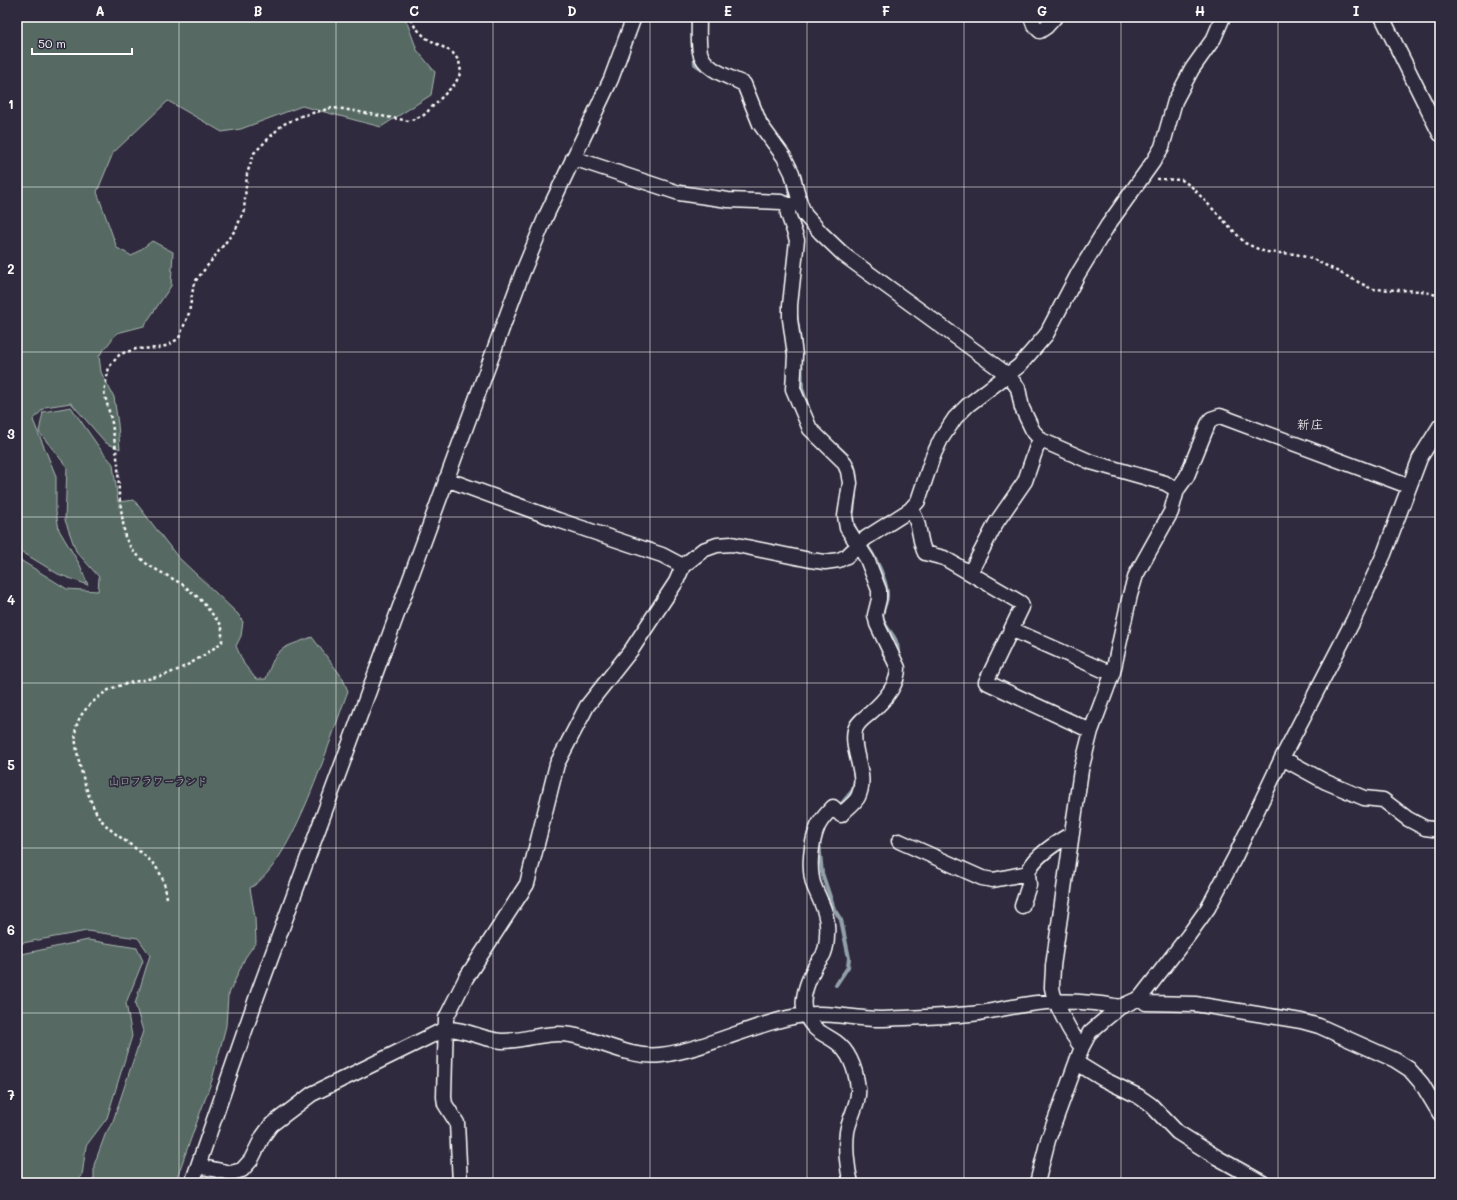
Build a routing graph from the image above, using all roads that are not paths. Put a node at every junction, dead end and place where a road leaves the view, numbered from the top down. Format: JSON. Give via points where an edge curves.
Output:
{"nodes":[{"id":1,"x":634,"y":17,"type":"edge"},
{"id":2,"x":699,"y":17,"type":"edge"},
{"id":3,"x":1031,"y":17,"type":"edge"},
{"id":4,"x":1055,"y":17,"type":"edge"},
{"id":5,"x":1223,"y":17,"type":"edge"},
{"id":6,"x":1382,"y":17,"type":"edge"},
{"id":7,"x":1440,"y":134,"type":"edge"},
{"id":8,"x":573,"y":158,"type":"junction"},
{"id":9,"x":794,"y":204,"type":"junction"},
{"id":10,"x":1008,"y":374,"type":"junction"},
{"id":11,"x":1440,"y":426,"type":"edge"},
{"id":12,"x":1041,"y":440,"type":"junction"},
{"id":13,"x":446,"y":479,"type":"junction"},
{"id":14,"x":1408,"y":486,"type":"junction"},
{"id":15,"x":1177,"y":490,"type":"junction"},
{"id":16,"x":910,"y":510,"type":"junction"},
{"id":17,"x":862,"y":542,"type":"junction"},
{"id":18,"x":683,"y":566,"type":"junction"},
{"id":19,"x":970,"y":573,"type":"junction"},
{"id":20,"x":1013,"y":630,"type":"junction"},
{"id":21,"x":1113,"y":672,"type":"junction"},
{"id":22,"x":1091,"y":731,"type":"junction"},
{"id":23,"x":1282,"y":758,"type":"junction"},
{"id":24,"x":1440,"y":830,"type":"edge"},
{"id":25,"x":1071,"y":834,"type":"junction"},
{"id":26,"x":899,"y":841,"type":"dead end"},
{"id":27,"x":1028,"y":873,"type":"junction"},
{"id":28,"x":1022,"y":906,"type":"dead end"},
{"id":29,"x":1140,"y":998,"type":"junction"},
{"id":30,"x":1056,"y":1002,"type":"junction"},
{"id":31,"x":1120,"y":1007,"type":"junction"},
{"id":32,"x":805,"y":1014,"type":"junction"},
{"id":33,"x":445,"y":1029,"type":"junction"},
{"id":34,"x":1082,"y":1046,"type":"junction"},
{"id":35,"x":1077,"y":1063,"type":"junction"},
{"id":36,"x":1440,"y":1114,"type":"edge"},
{"id":37,"x":198,"y":1166,"type":"junction"},
{"id":38,"x":192,"y":1183,"type":"edge"},
{"id":39,"x":460,"y":1183,"type":"edge"},
{"id":40,"x":851,"y":1183,"type":"edge"},
{"id":41,"x":1037,"y":1183,"type":"edge"},
{"id":42,"x":1263,"y":1183,"type":"edge"}],
"edges":[{"from":1,"to":8,"type":"street","via":[[611,79]]},
{"from":2,"to":9,"type":"street","via":[[700,53],[716,70],[744,84],[760,124],[784,157],[792,173]]},
{"from":3,"to":4,"type":"street","via":[[1034,25],[1040,30]]},
{"from":5,"to":10,"type":"street","via":[[1214,38],[1192,69],[1175,101],[1162,147],[1108,225],[1078,274],[1046,335],[1019,366]]},
{"from":6,"to":7,"type":"street"},
{"from":8,"to":9,"type":"street","via":[[679,194]]},
{"from":8,"to":13,"type":"street","via":[[522,274]]},
{"from":9,"to":10,"type":"street","via":[[844,255]]},
{"from":9,"to":17,"type":"street","via":[[788,214],[797,240],[790,305],[795,355],[793,389],[810,429],[844,462],[850,483],[845,516],[847,528]]},
{"from":10,"to":12,"type":"street","via":[[1018,388],[1022,408],[1032,431]]},
{"from":10,"to":16,"type":"street","via":[[955,418],[941,439],[918,501]]},
{"from":11,"to":14,"type":"street","via":[[1420,458]]},
{"from":12,"to":15,"type":"street","via":[[1091,462],[1165,483]]},
{"from":12,"to":19,"type":"street","via":[[1025,481],[996,523]]},
{"from":13,"to":18,"type":"street","via":[[662,555]]},
{"from":13,"to":37,"type":"street","via":[[257,996]]},
{"from":14,"to":15,"type":"street","via":[[1220,416],[1211,419],[1208,424],[1187,476]]},
{"from":14,"to":23,"type":"street","via":[[1378,567],[1353,621]]},
{"from":15,"to":21,"type":"street","via":[[1170,512],[1136,575]]},
{"from":16,"to":17,"type":"street"},
{"from":16,"to":19,"type":"street","via":[[916,515],[921,546],[925,553],[944,558]]},
{"from":17,"to":18,"type":"street","via":[[847,556],[825,562],[732,544],[717,545],[703,550]]},
{"from":17,"to":32,"type":"street","via":[[879,590],[875,615],[877,624],[898,668],[898,674],[891,690],[880,704],[855,728],[854,738],[862,780],[858,797],[841,815],[833,807],[817,827],[812,874],[828,922],[824,953],[806,990]]},
{"from":18,"to":33,"type":"street","via":[[676,582],[632,649],[587,706],[574,728],[557,764],[527,884],[466,978],[446,1018]]},
{"from":19,"to":20,"type":"street","via":[[1021,603],[1022,607]]},
{"from":20,"to":21,"type":"street","via":[[1103,670]]},
{"from":20,"to":22,"type":"street","via":[[986,682]]},
{"from":21,"to":22,"type":"street"},
{"from":22,"to":25,"type":"street","via":[[1080,770]]},
{"from":23,"to":24,"type":"street","via":[[1326,782],[1364,798],[1383,800],[1425,828]]},
{"from":23,"to":29,"type":"street","via":[[1208,908]]},
{"from":25,"to":27,"type":"street","via":[[1036,858]]},
{"from":25,"to":30,"type":"street","via":[[1053,966],[1052,989]]},
{"from":26,"to":27,"type":"street","via":[[982,878],[992,880]]},
{"from":27,"to":28,"type":"street","via":[[1030,885]]},
{"from":29,"to":31,"type":"street"},
{"from":29,"to":36,"type":"street","via":[[1146,1003],[1195,1004],[1319,1026],[1395,1060],[1409,1069],[1422,1084]]},
{"from":30,"to":31,"type":"street","via":[[1086,1002]]},
{"from":30,"to":32,"type":"street","via":[[979,1013],[920,1017],[876,1019]]},
{"from":30,"to":34,"type":"street","via":[[1074,1039]]},
{"from":31,"to":34,"type":"street","via":[[1090,1032]]},
{"from":32,"to":33,"type":"street","via":[[660,1056],[635,1054],[572,1036],[550,1033],[502,1041]]},
{"from":32,"to":40,"type":"street","via":[[821,1035],[844,1049],[852,1064],[859,1089],[847,1130]]},
{"from":33,"to":37,"type":"street","via":[[312,1094],[271,1125],[262,1136],[251,1160],[242,1170],[231,1173]]},
{"from":33,"to":39,"type":"street","via":[[444,1097],[445,1104],[457,1122]]},
{"from":34,"to":35,"type":"street"},
{"from":35,"to":41,"type":"street","via":[[1048,1140]]},
{"from":35,"to":42,"type":"street","via":[[1138,1096],[1151,1105],[1177,1132]]},
{"from":37,"to":38,"type":"street"}]}
